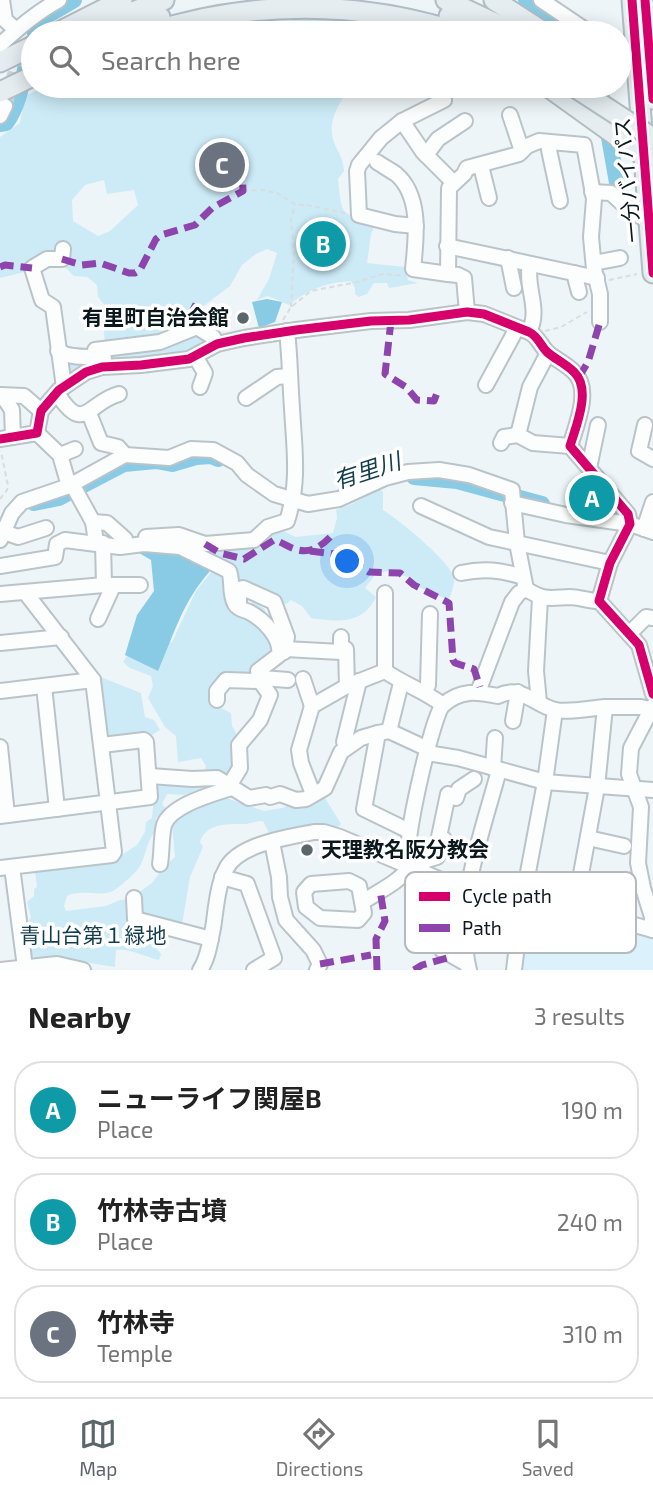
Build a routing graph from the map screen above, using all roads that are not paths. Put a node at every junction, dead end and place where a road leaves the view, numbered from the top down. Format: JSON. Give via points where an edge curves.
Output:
{"nodes":[{"id":1,"x":2,"y":0,"type":"edge"},
{"id":2,"x":59,"y":0,"type":"edge"},
{"id":3,"x":122,"y":0,"type":"edge"},
{"id":4,"x":164,"y":0,"type":"edge"},
{"id":5,"x":215,"y":0,"type":"edge"},
{"id":6,"x":398,"y":0,"type":"edge"},
{"id":7,"x":446,"y":0,"type":"edge"},
{"id":8,"x":494,"y":0,"type":"edge"},
{"id":9,"x":541,"y":0,"type":"edge"},
{"id":10,"x":632,"y":0,"type":"edge"},
{"id":11,"x":645,"y":0,"type":"edge"},
{"id":12,"x":37,"y":21,"type":"edge"},
{"id":13,"x":81,"y":21,"type":"edge"},
{"id":14,"x":109,"y":21,"type":"edge"},
{"id":15,"x":149,"y":21,"type":"edge"},
{"id":16,"x":183,"y":21,"type":"edge"},
{"id":17,"x":425,"y":21,"type":"edge"},
{"id":18,"x":458,"y":21,"type":"edge"},
{"id":19,"x":489,"y":21,"type":"edge"},
{"id":20,"x":526,"y":21,"type":"edge"},
{"id":21,"x":572,"y":21,"type":"edge"},
{"id":22,"x":21,"y":26,"type":"edge"},
{"id":23,"x":21,"y":34,"type":"edge"},
{"id":24,"x":21,"y":38,"type":"edge"},
{"id":25,"x":0,"y":46,"type":"edge"},
{"id":26,"x":0,"y":63,"type":"edge"},
{"id":27,"x":21,"y":86,"type":"edge"},
{"id":28,"x":21,"y":89,"type":"edge"},
{"id":29,"x":632,"y":91,"type":"edge"},
{"id":30,"x":444,"y":98,"type":"edge"},
{"id":31,"x":566,"y":98,"type":"edge"},
{"id":32,"x":587,"y":98,"type":"edge"},
{"id":33,"x":613,"y":98,"type":"edge"},
{"id":34,"x":648,"y":101,"type":"edge"},
{"id":35,"x":1,"y":103,"type":"edge"},
{"id":36,"x":510,"y":115,"type":"dead end"},
{"id":37,"x":402,"y":121,"type":"junction"},
{"id":38,"x":465,"y":121,"type":"dead end"},
{"id":39,"x":653,"y":125,"type":"edge"},
{"id":40,"x":550,"y":143,"type":"junction"},
{"id":41,"x":522,"y":151,"type":"junction"},
{"id":42,"x":650,"y":152,"type":"edge"},
{"id":43,"x":426,"y":155,"type":"junction"},
{"id":44,"x":377,"y":162,"type":"dead end"},
{"id":45,"x":481,"y":166,"type":"junction"},
{"id":46,"x":453,"y":182,"type":"junction"},
{"id":47,"x":593,"y":192,"type":"junction"},
{"id":48,"x":489,"y":198,"type":"dead end"},
{"id":49,"x":560,"y":201,"type":"dead end"},
{"id":50,"x":649,"y":222,"type":"junction"},
{"id":51,"x":416,"y":226,"type":"junction"},
{"id":52,"x":447,"y":246,"type":"junction"},
{"id":53,"x":63,"y":249,"type":"dead end"},
{"id":54,"x":508,"y":258,"type":"junction"},
{"id":55,"x":620,"y":258,"type":"dead end"},
{"id":56,"x":594,"y":262,"type":"junction"},
{"id":57,"x":530,"y":264,"type":"junction"},
{"id":58,"x":574,"y":273,"type":"junction"},
{"id":59,"x":448,"y":274,"type":"junction"},
{"id":60,"x":649,"y":274,"type":"edge"},
{"id":61,"x":598,"y":281,"type":"junction"},
{"id":62,"x":514,"y":288,"type":"dead end"},
{"id":63,"x":579,"y":292,"type":"dead end"},
{"id":64,"x":467,"y":312,"type":"junction"},
{"id":65,"x":600,"y":322,"type":"dead end"},
{"id":66,"x":287,"y":331,"type":"junction"},
{"id":67,"x":527,"y":331,"type":"junction"},
{"id":68,"x":224,"y":343,"type":"junction"},
{"id":69,"x":95,"y":350,"type":"dead end"},
{"id":70,"x":58,"y":351,"type":"junction"},
{"id":71,"x":548,"y":353,"type":"junction"},
{"id":72,"x":195,"y":356,"type":"junction"},
{"id":73,"x":235,"y":356,"type":"dead end"},
{"id":74,"x":157,"y":362,"type":"junction"},
{"id":75,"x":290,"y":376,"type":"junction"},
{"id":76,"x":486,"y":385,"type":"dead end"},
{"id":77,"x":200,"y":387,"type":"dead end"},
{"id":78,"x":61,"y":390,"type":"junction"},
{"id":79,"x":119,"y":394,"type":"dead end"},
{"id":80,"x":0,"y":396,"type":"edge"},
{"id":81,"x":246,"y":398,"type":"dead end"},
{"id":82,"x":41,"y":411,"type":"junction"},
{"id":83,"x":89,"y":414,"type":"junction"},
{"id":84,"x":598,"y":425,"type":"dead end"},
{"id":85,"x":645,"y":425,"type":"dead end"},
{"id":86,"x":37,"y":433,"type":"junction"},
{"id":87,"x":518,"y":435,"type":"junction"},
{"id":88,"x":4,"y":440,"type":"edge"},
{"id":89,"x":501,"y":443,"type":"dead end"},
{"id":90,"x":570,"y":446,"type":"junction"},
{"id":91,"x":75,"y":449,"type":"dead end"},
{"id":92,"x":125,"y":455,"type":"junction"},
{"id":93,"x":60,"y":456,"type":"junction"},
{"id":94,"x":653,"y":458,"type":"edge"},
{"id":95,"x":589,"y":468,"type":"junction"},
{"id":96,"x":71,"y":485,"type":"junction"},
{"id":97,"x":512,"y":497,"type":"junction"},
{"id":98,"x":294,"y":501,"type":"junction"},
{"id":99,"x":653,"y":502,"type":"edge"},
{"id":100,"x":421,"y":506,"type":"dead end"},
{"id":101,"x":93,"y":522,"type":"junction"},
{"id":102,"x":630,"y":524,"type":"junction"},
{"id":103,"x":46,"y":528,"type":"dead end"},
{"id":104,"x":649,"y":531,"type":"edge"},
{"id":105,"x":2,"y":536,"type":"edge"},
{"id":106,"x":110,"y":543,"type":"junction"},
{"id":107,"x":517,"y":544,"type":"junction"},
{"id":108,"x":610,"y":563,"type":"junction"},
{"id":109,"x":0,"y":566,"type":"edge"},
{"id":110,"x":461,"y":573,"type":"dead end"},
{"id":111,"x":525,"y":583,"type":"junction"},
{"id":112,"x":140,"y":585,"type":"dead end"},
{"id":113,"x":109,"y":586,"type":"junction"},
{"id":114,"x":25,"y":592,"type":"junction"},
{"id":115,"x":385,"y":593,"type":"dead end"},
{"id":116,"x":0,"y":594,"type":"edge"},
{"id":117,"x":540,"y":598,"type":"junction"},
{"id":118,"x":599,"y":601,"type":"junction"},
{"id":119,"x":247,"y":611,"type":"junction"},
{"id":120,"x":430,"y":614,"type":"dead end"},
{"id":121,"x":653,"y":618,"type":"edge"},
{"id":122,"x":98,"y":619,"type":"dead end"},
{"id":123,"x":629,"y":634,"type":"junction"},
{"id":124,"x":482,"y":636,"type":"dead end"},
{"id":125,"x":61,"y":637,"type":"junction"},
{"id":126,"x":0,"y":643,"type":"edge"},
{"id":127,"x":497,"y":643,"type":"junction"},
{"id":128,"x":282,"y":651,"type":"junction"},
{"id":129,"x":385,"y":671,"type":"junction"},
{"id":130,"x":93,"y":680,"type":"junction"},
{"id":131,"x":261,"y":680,"type":"junction"},
{"id":132,"x":349,"y":683,"type":"junction"},
{"id":133,"x":401,"y":683,"type":"junction"},
{"id":134,"x":44,"y":686,"type":"junction"},
{"id":135,"x":0,"y":691,"type":"edge"},
{"id":136,"x":425,"y":691,"type":"junction"},
{"id":137,"x":478,"y":692,"type":"junction"},
{"id":138,"x":518,"y":692,"type":"junction"},
{"id":139,"x":217,"y":701,"type":"dead end"},
{"id":140,"x":538,"y":702,"type":"junction"},
{"id":141,"x":443,"y":705,"type":"junction"},
{"id":142,"x":652,"y":705,"type":"edge"},
{"id":143,"x":312,"y":706,"type":"junction"},
{"id":144,"x":605,"y":707,"type":"junction"},
{"id":145,"x":555,"y":710,"type":"junction"},
{"id":146,"x":513,"y":721,"type":"dead end"},
{"id":147,"x":383,"y":732,"type":"junction"},
{"id":148,"x":495,"y":738,"type":"dead end"},
{"id":149,"x":102,"y":745,"type":"junction"},
{"id":150,"x":0,"y":747,"type":"edge"},
{"id":151,"x":347,"y":747,"type":"junction"},
{"id":152,"x":428,"y":751,"type":"junction"},
{"id":153,"x":496,"y":769,"type":"junction"},
{"id":154,"x":150,"y":776,"type":"junction"},
{"id":155,"x":474,"y":779,"type":"dead end"},
{"id":156,"x":545,"y":782,"type":"junction"},
{"id":157,"x":230,"y":787,"type":"junction"},
{"id":158,"x":597,"y":787,"type":"junction"},
{"id":159,"x":634,"y":789,"type":"junction"},
{"id":160,"x":653,"y":790,"type":"edge"},
{"id":161,"x":310,"y":797,"type":"junction"},
{"id":162,"x":108,"y":804,"type":"junction"},
{"id":163,"x":57,"y":810,"type":"junction"},
{"id":164,"x":4,"y":816,"type":"edge"},
{"id":165,"x":405,"y":829,"type":"dead end"},
{"id":166,"x":588,"y":838,"type":"junction"},
{"id":167,"x":272,"y":842,"type":"junction"},
{"id":168,"x":624,"y":846,"type":"dead end"},
{"id":169,"x":160,"y":864,"type":"dead end"},
{"id":170,"x":413,"y":866,"type":"junction"},
{"id":171,"x":6,"y":868,"type":"edge"},
{"id":172,"x":407,"y":872,"type":"edge"},
{"id":173,"x":426,"y":872,"type":"edge"},
{"id":174,"x":472,"y":872,"type":"edge"},
{"id":175,"x":528,"y":872,"type":"edge"},
{"id":176,"x":582,"y":872,"type":"edge"},
{"id":177,"x":405,"y":875,"type":"edge"},
{"id":178,"x":222,"y":877,"type":"junction"},
{"id":179,"x":134,"y":898,"type":"dead end"},
{"id":180,"x":363,"y":902,"type":"dead end"},
{"id":181,"x":636,"y":925,"type":"edge"},
{"id":182,"x":653,"y":930,"type":"edge"},
{"id":183,"x":211,"y":939,"type":"junction"},
{"id":184,"x":447,"y":953,"type":"edge"},
{"id":185,"x":25,"y":967,"type":"junction"},
{"id":186,"x":57,"y":967,"type":"edge"},
{"id":187,"x":468,"y":967,"type":"edge"},
{"id":188,"x":206,"y":968,"type":"edge"},
{"id":189,"x":0,"y":970,"type":"edge"},
{"id":190,"x":83,"y":970,"type":"edge"},
{"id":191,"x":254,"y":970,"type":"edge"},
{"id":192,"x":317,"y":970,"type":"edge"}],
"edges":[{"from":1,"to":22,"type":"street","via":[[5,20]]},
{"from":2,"to":12,"type":"street"},
{"from":3,"to":13,"type":"highway"},
{"from":4,"to":14,"type":"highway"},
{"from":5,"to":15,"type":"highway"},
{"from":6,"to":18,"type":"highway"},
{"from":7,"to":19,"type":"highway"},
{"from":8,"to":20,"type":"highway"},
{"from":9,"to":21,"type":"street"},
{"from":10,"to":34,"type":"highway","name":"一分バイパス"},
{"from":11,"to":34,"type":"highway","name":"一分バイパス"},
{"from":16,"to":17,"type":"highway","via":[[241,6],[318,1],[369,5]]},
{"from":23,"to":25,"type":"street"},
{"from":24,"to":26,"type":"highway"},
{"from":27,"to":35,"type":"highway"},
{"from":28,"to":35,"type":"highway"},
{"from":29,"to":34,"type":"highway"},
{"from":30,"to":37,"type":"street"},
{"from":31,"to":42,"type":"highway"},
{"from":32,"to":42,"type":"highway","bridge":true},
{"from":33,"to":39,"type":"highway"},
{"from":34,"to":42,"type":"highway","name":"一分バイパス"},
{"from":36,"to":41,"type":"street"},
{"from":37,"to":43,"type":"street"},
{"from":37,"to":51,"type":"street","via":[[359,165],[359,215]]},
{"from":38,"to":43,"type":"street","via":[[439,139]]},
{"from":40,"to":41,"type":"street","via":[[539,141]]},
{"from":40,"to":47,"type":"street","via":[[584,145]]},
{"from":40,"to":49,"type":"street"},
{"from":41,"to":45,"type":"street"},
{"from":42,"to":50,"type":"highway","name":"一分バイパス"},
{"from":43,"to":46,"type":"street"},
{"from":44,"to":51,"type":"street","via":[[404,183]]},
{"from":45,"to":46,"type":"street","via":[[467,168]]},
{"from":45,"to":48,"type":"street"},
{"from":46,"to":52,"type":"street"},
{"from":47,"to":50,"type":"street","via":[[611,193]]},
{"from":47,"to":56,"type":"street"},
{"from":50,"to":60,"type":"highway","name":"一分バイパス"},
{"from":51,"to":59,"type":"street","via":[[413,269]]},
{"from":52,"to":54,"type":"street"},
{"from":52,"to":59,"type":"street"},
{"from":53,"to":70,"type":"street","via":[[62,259],[47,259],[32,268],[42,300],[53,307]]},
{"from":54,"to":57,"type":"street"},
{"from":54,"to":62,"type":"street"},
{"from":55,"to":56,"type":"street"},
{"from":56,"to":61,"type":"street"},
{"from":57,"to":58,"type":"street"},
{"from":57,"to":67,"type":"street","via":[[535,317]]},
{"from":58,"to":61,"type":"street"},
{"from":58,"to":63,"type":"street"},
{"from":59,"to":64,"type":"street","via":[[464,278]]},
{"from":61,"to":65,"type":"street","via":[[606,297]]},
{"from":64,"to":66,"type":"street"},
{"from":64,"to":67,"type":"street"},
{"from":66,"to":68,"type":"street"},
{"from":66,"to":75,"type":"street"},
{"from":67,"to":71,"type":"street"},
{"from":67,"to":76,"type":"street"},
{"from":68,"to":69,"type":"street","via":[[197,327],[160,342]]},
{"from":68,"to":72,"type":"street"},
{"from":68,"to":73,"type":"street"},
{"from":70,"to":74,"type":"street","via":[[68,356]]},
{"from":70,"to":78,"type":"street"},
{"from":71,"to":87,"type":"street","via":[[530,387]]},
{"from":71,"to":90,"type":"street","via":[[576,373],[582,387]]},
{"from":72,"to":74,"type":"street"},
{"from":72,"to":77,"type":"street","via":[[205,373]]},
{"from":74,"to":78,"type":"street","via":[[102,367]]},
{"from":75,"to":81,"type":"street","via":[[277,377]]},
{"from":75,"to":98,"type":"street","via":[[297,453]]},
{"from":78,"to":82,"type":"street"},
{"from":78,"to":83,"type":"street","via":[[66,409]]},
{"from":79,"to":83,"type":"street","via":[[106,398]]},
{"from":80,"to":82,"type":"street","via":[[24,396]]},
{"from":80,"to":88,"type":"street","via":[[12,410]]},
{"from":82,"to":86,"type":"street"},
{"from":83,"to":92,"type":"street","via":[[101,443],[118,447]]},
{"from":84,"to":95,"type":"street"},
{"from":85,"to":94,"type":"street","via":[[639,451]]},
{"from":86,"to":88,"type":"street"},
{"from":86,"to":93,"type":"street"},
{"from":87,"to":89,"type":"street","via":[[504,437]]},
{"from":87,"to":90,"type":"street","via":[[533,443]]},
{"from":90,"to":95,"type":"street"},
{"from":91,"to":93,"type":"street"},
{"from":92,"to":96,"type":"street"},
{"from":92,"to":98,"type":"street","via":[[169,458],[191,449],[213,450],[274,494]]},
{"from":93,"to":96,"type":"street"},
{"from":95,"to":102,"type":"street","via":[[628,514]]},
{"from":96,"to":101,"type":"street"},
{"from":96,"to":105,"type":"street","via":[[22,502]]},
{"from":97,"to":98,"type":"street","via":[[469,475],[439,470],[385,478],[340,499]]},
{"from":97,"to":102,"type":"street","via":[[566,515]]},
{"from":97,"to":107,"type":"street"},
{"from":98,"to":106,"type":"street","via":[[287,521],[268,527],[254,540],[205,544],[170,535]]},
{"from":99,"to":104,"type":"street"},
{"from":100,"to":107,"type":"street","via":[[481,534]]},
{"from":101,"to":106,"type":"street"},
{"from":101,"to":106,"type":"street","via":[[107,523]]},
{"from":102,"to":104,"type":"street"},
{"from":102,"to":108,"type":"street"},
{"from":103,"to":105,"type":"street","via":[[18,537]]},
{"from":106,"to":109,"type":"street","via":[[60,540],[55,557]]},
{"from":106,"to":113,"type":"street"},
{"from":106,"to":119,"type":"street","via":[[180,547],[222,566],[231,576],[234,603]]},
{"from":107,"to":108,"type":"street"},
{"from":107,"to":111,"type":"street"},
{"from":108,"to":118,"type":"street"},
{"from":110,"to":111,"type":"street","via":[[499,570]]},
{"from":111,"to":117,"type":"street"},
{"from":111,"to":127,"type":"street","via":[[512,602]]},
{"from":112,"to":113,"type":"street"},
{"from":113,"to":114,"type":"street"},
{"from":113,"to":122,"type":"street"},
{"from":114,"to":116,"type":"street"},
{"from":114,"to":125,"type":"street"},
{"from":115,"to":129,"type":"street"},
{"from":117,"to":118,"type":"street"},
{"from":117,"to":140,"type":"street"},
{"from":118,"to":123,"type":"street"},
{"from":119,"to":128,"type":"street","via":[[274,635]]},
{"from":119,"to":128,"type":"street","via":[[239,602],[239,589],[274,602],[287,637]]},
{"from":120,"to":136,"type":"street"},
{"from":121,"to":123,"type":"street","via":[[646,617]]},
{"from":123,"to":142,"type":"street","via":[[639,645]]},
{"from":124,"to":127,"type":"street"},
{"from":125,"to":126,"type":"street"},
{"from":125,"to":130,"type":"street"},
{"from":127,"to":137,"type":"street"},
{"from":128,"to":131,"type":"street","via":[[258,671]]},
{"from":128,"to":132,"type":"street","via":[[343,646]]},
{"from":129,"to":132,"type":"street"},
{"from":129,"to":133,"type":"street"},
{"from":130,"to":134,"type":"street"},
{"from":130,"to":149,"type":"street"},
{"from":131,"to":139,"type":"street","via":[[226,680],[217,691]]},
{"from":131,"to":143,"type":"street","via":[[295,679]]},
{"from":131,"to":157,"type":"street","via":[[270,695],[260,720],[239,745],[240,768]]},
{"from":132,"to":143,"type":"street"},
{"from":132,"to":151,"type":"street"},
{"from":133,"to":136,"type":"street"},
{"from":133,"to":147,"type":"street"},
{"from":134,"to":135,"type":"street"},
{"from":134,"to":163,"type":"street"},
{"from":136,"to":141,"type":"street"},
{"from":137,"to":138,"type":"street","via":[[498,696]]},
{"from":137,"to":141,"type":"street","via":[[473,690]]},
{"from":138,"to":140,"type":"street"},
{"from":138,"to":146,"type":"street"},
{"from":140,"to":145,"type":"street"},
{"from":141,"to":152,"type":"street","via":[[434,721]]},
{"from":142,"to":144,"type":"street"},
{"from":142,"to":159,"type":"street","via":[[631,748],[629,774]]},
{"from":143,"to":161,"type":"street","via":[[299,750]]},
{"from":144,"to":145,"type":"street"},
{"from":144,"to":158,"type":"street"},
{"from":145,"to":156,"type":"street"},
{"from":147,"to":151,"type":"street"},
{"from":147,"to":152,"type":"street"},
{"from":147,"to":165,"type":"street","via":[[364,810]]},
{"from":148,"to":153,"type":"street"},
{"from":149,"to":154,"type":"street","via":[[144,740]]},
{"from":149,"to":162,"type":"street"},
{"from":150,"to":164,"type":"street"},
{"from":151,"to":161,"type":"street","via":[[325,788]]},
{"from":152,"to":153,"type":"street"},
{"from":152,"to":170,"type":"street","via":[[409,845]]},
{"from":153,"to":156,"type":"street"},
{"from":153,"to":174,"type":"street"},
{"from":154,"to":157,"type":"street","via":[[217,778]]},
{"from":154,"to":162,"type":"street","via":[[147,800]]},
{"from":155,"to":170,"type":"street","via":[[459,789],[456,798],[448,794],[437,857]]},
{"from":156,"to":158,"type":"street"},
{"from":156,"to":175,"type":"street"},
{"from":157,"to":161,"type":"street","via":[[249,798]]},
{"from":157,"to":169,"type":"street","via":[[171,814],[163,829]]},
{"from":158,"to":159,"type":"street"},
{"from":158,"to":166,"type":"street"},
{"from":159,"to":160,"type":"street"},
{"from":159,"to":182,"type":"street","via":[[641,807],[638,863]]},
{"from":162,"to":163,"type":"street"},
{"from":162,"to":171,"type":"street","via":[[112,855]]},
{"from":163,"to":164,"type":"street"},
{"from":166,"to":168,"type":"street"},
{"from":166,"to":176,"type":"street"},
{"from":167,"to":170,"type":"street","via":[[324,832]]},
{"from":167,"to":178,"type":"street","via":[[240,854]]},
{"from":167,"to":192,"type":"street","via":[[286,920],[313,950],[320,964]]},
{"from":170,"to":172,"type":"street"},
{"from":170,"to":173,"type":"street"},
{"from":171,"to":185,"type":"street"},
{"from":177,"to":180,"type":"street"},
{"from":178,"to":183,"type":"street"},
{"from":178,"to":191,"type":"street","via":[[247,884],[274,958]]},
{"from":179,"to":183,"type":"street","via":[[135,919]]},
{"from":181,"to":182,"type":"street"},
{"from":183,"to":188,"type":"street"},
{"from":184,"to":187,"type":"street"},
{"from":185,"to":186,"type":"street"},
{"from":185,"to":189,"type":"street"},
{"from":186,"to":190,"type":"street"}]}
